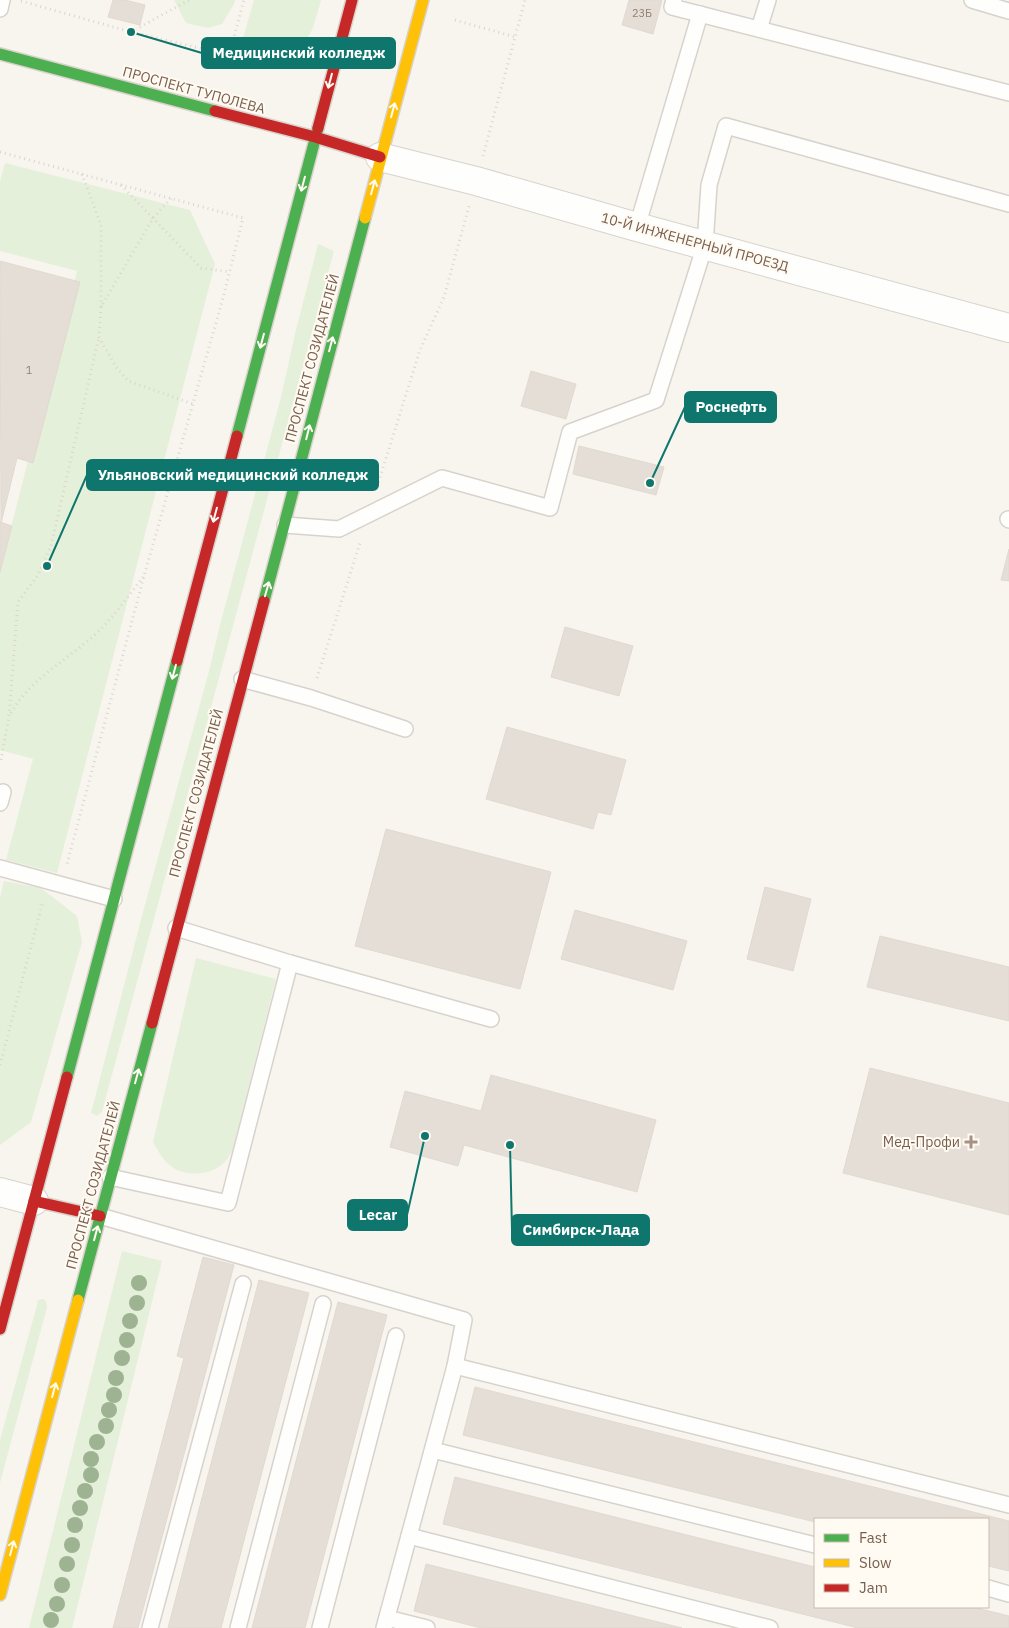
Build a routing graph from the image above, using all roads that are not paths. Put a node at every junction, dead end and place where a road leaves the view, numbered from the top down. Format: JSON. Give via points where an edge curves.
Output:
{"nodes":[{"id":1,"x":2,"y":0,"type":"edge"},
{"id":2,"x":352,"y":0,"type":"edge"},
{"id":3,"x":423,"y":0,"type":"edge"},
{"id":4,"x":674,"y":0,"type":"edge"},
{"id":5,"x":768,"y":0,"type":"edge"},
{"id":6,"x":972,"y":0,"type":"edge"},
{"id":7,"x":0,"y":9,"type":"edge"},
{"id":8,"x":1009,"y":11,"type":"edge"},
{"id":9,"x":700,"y":14,"type":"junction"},
{"id":10,"x":759,"y":30,"type":"junction"},
{"id":11,"x":0,"y":54,"type":"edge"},
{"id":12,"x":1009,"y":93,"type":"edge"},
{"id":13,"x":315,"y":137,"type":"junction"},
{"id":14,"x":380,"y":157,"type":"junction"},
{"id":15,"x":1009,"y":204,"type":"edge"},
{"id":16,"x":637,"y":227,"type":"junction"},
{"id":17,"x":705,"y":245,"type":"junction"},
{"id":18,"x":1009,"y":328,"type":"edge"},
{"id":19,"x":284,"y":525,"type":"junction"},
{"id":20,"x":242,"y":679,"type":"junction"},
{"id":21,"x":405,"y":728,"type":"dead end"},
{"id":22,"x":0,"y":868,"type":"edge"},
{"id":23,"x":114,"y":899,"type":"junction"},
{"id":24,"x":176,"y":928,"type":"junction"},
{"id":25,"x":290,"y":963,"type":"junction"},
{"id":26,"x":491,"y":1019,"type":"dead end"},
{"id":27,"x":110,"y":1177,"type":"junction"},
{"id":28,"x":0,"y":1192,"type":"edge"},
{"id":29,"x":34,"y":1201,"type":"junction"},
{"id":30,"x":100,"y":1216,"type":"junction"},
{"id":31,"x":243,"y":1284,"type":"dead end"},
{"id":32,"x":323,"y":1304,"type":"dead end"},
{"id":33,"x":0,"y":1329,"type":"edge"},
{"id":34,"x":396,"y":1336,"type":"dead end"},
{"id":35,"x":455,"y":1366,"type":"junction"},
{"id":36,"x":433,"y":1450,"type":"junction"},
{"id":37,"x":1009,"y":1505,"type":"edge"},
{"id":38,"x":409,"y":1536,"type":"junction"},
{"id":39,"x":814,"y":1545,"type":"edge"},
{"id":40,"x":989,"y":1588,"type":"edge"},
{"id":41,"x":1009,"y":1594,"type":"edge"},
{"id":42,"x":0,"y":1595,"type":"edge"},
{"id":43,"x":386,"y":1623,"type":"edge"},
{"id":44,"x":150,"y":1628,"type":"edge"},
{"id":45,"x":238,"y":1628,"type":"edge"},
{"id":46,"x":320,"y":1628,"type":"edge"},
{"id":47,"x":427,"y":1628,"type":"edge"},
{"id":48,"x":770,"y":1628,"type":"edge"}],
"edges":[{"from":1,"to":7,"type":"lane"},
{"from":2,"to":13,"type":"main road","one_way":true},
{"from":14,"to":3,"type":"main road","name":"ПРОСПЕКТ СОЗИДАТЕЛЕЙ","one_way":true},
{"from":4,"to":9,"type":"lane","via":[[672,8]]},
{"from":5,"to":10,"type":"lane"},
{"from":6,"to":8,"type":"lane"},
{"from":9,"to":10,"type":"lane"},
{"from":9,"to":16,"type":"lane"},
{"from":10,"to":12,"type":"lane"},
{"from":11,"to":13,"type":"main road","name":"ПРОСПЕКТ ТУПОЛЕВА"},
{"from":13,"to":14,"type":"main road","name":"ПРОСПЕКТ ТУПОЛЕВА"},
{"from":13,"to":23,"type":"main road","one_way":true},
{"from":14,"to":16,"type":"street","name":"10-Й ИНЖЕНЕРНЫЙ ПРОЕЗД"},
{"from":19,"to":14,"type":"main road","name":"ПРОСПЕКТ СОЗИДАТЕЛЕЙ","one_way":true},
{"from":15,"to":17,"type":"lane","via":[[726,126],[709,185]]},
{"from":16,"to":17,"type":"street","name":"10-Й ИНЖЕНЕРНЫЙ ПРОЕЗД"},
{"from":17,"to":18,"type":"street","name":"10-Й ИНЖЕНЕРНЫЙ ПРОЕЗД"},
{"from":17,"to":19,"type":"lane","via":[[656,400],[570,432],[550,508],[442,478],[338,530]]},
{"from":20,"to":19,"type":"main road","name":"ПРОСПЕКТ СОЗИДАТЕЛЕЙ","one_way":true},
{"from":20,"to":21,"type":"lane"},
{"from":20,"to":24,"type":"main road","name":"ПРОСПЕКТ СОЗИДАТЕЛЕЙ"},
{"from":22,"to":23,"type":"lane"},
{"from":23,"to":29,"type":"main road"},
{"from":24,"to":25,"type":"lane"},
{"from":27,"to":24,"type":"main road","name":"ПРОСПЕКТ СОЗИДАТЕЛЕЙ","one_way":true},
{"from":25,"to":26,"type":"lane"},
{"from":25,"to":27,"type":"lane","via":[[228,1203]]},
{"from":27,"to":30,"type":"main road","name":"ПРОСПЕКТ СОЗИДАТЕЛЕЙ"},
{"from":28,"to":29,"type":"street"},
{"from":29,"to":30,"type":"main road"},
{"from":29,"to":33,"type":"main road"},
{"from":30,"to":35,"type":"lane","via":[[464,1320]]},
{"from":42,"to":30,"type":"main road","name":"ПРОСПЕКТ СОЗИДАТЕЛЕЙ","one_way":true},
{"from":31,"to":44,"type":"lane"},
{"from":32,"to":45,"type":"lane"},
{"from":34,"to":46,"type":"lane"},
{"from":35,"to":36,"type":"lane"},
{"from":35,"to":37,"type":"lane"},
{"from":36,"to":38,"type":"lane"},
{"from":36,"to":39,"type":"lane"},
{"from":38,"to":43,"type":"lane"},
{"from":38,"to":48,"type":"lane"},
{"from":40,"to":41,"type":"lane"},
{"from":43,"to":47,"type":"lane"}]}
